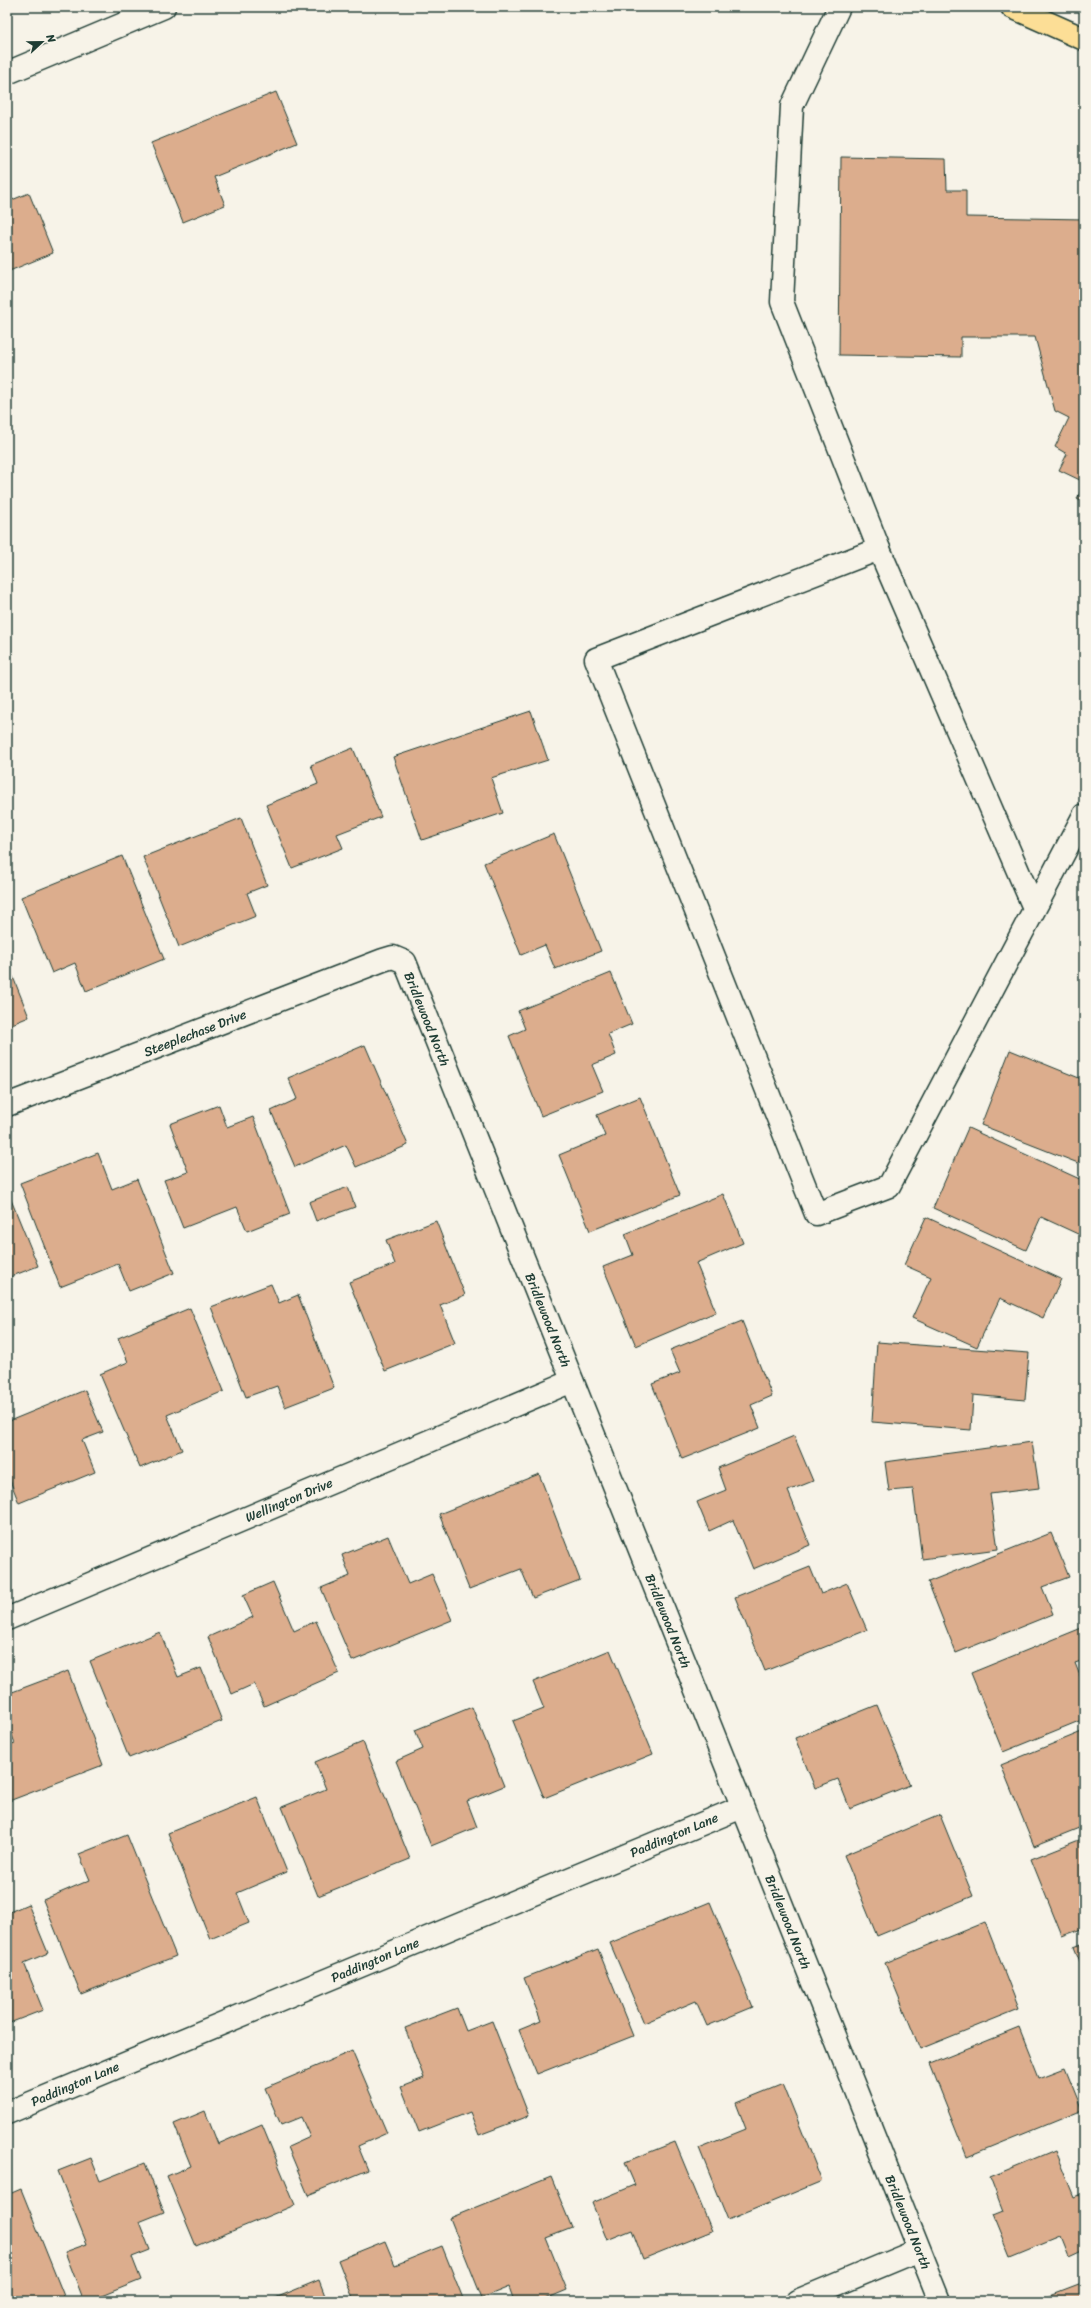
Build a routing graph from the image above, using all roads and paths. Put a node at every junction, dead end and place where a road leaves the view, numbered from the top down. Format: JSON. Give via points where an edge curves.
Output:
{"nodes":[{"id":1,"x":164,"y":7,"type":"edge"},
{"id":2,"x":839,"y":7,"type":"edge"},
{"id":3,"x":1012,"y":7,"type":"edge"},
{"id":4,"x":1084,"y":39,"type":"edge"},
{"id":5,"x":7,"y":73,"type":"edge"},
{"id":6,"x":879,"y":549,"type":"junction"},
{"id":7,"x":1084,"y":815,"type":"edge"},
{"id":8,"x":1034,"y":908,"type":"junction"},
{"id":9,"x":383,"y":960,"type":"joint"},
{"id":10,"x":7,"y":1105,"type":"edge"},
{"id":11,"x":572,"y":1381,"type":"junction"},
{"id":12,"x":7,"y":1618,"type":"edge"},
{"id":13,"x":742,"y":1807,"type":"junction"},
{"id":14,"x":7,"y":2113,"type":"edge"},
{"id":15,"x":919,"y":2250,"type":"junction"},
{"id":16,"x":797,"y":2301,"type":"edge"},
{"id":17,"x":940,"y":2301,"type":"edge"}],
"edges":[{"from":1,"to":5,"type":"street"},
{"from":2,"to":6,"type":"street","via":[[792,106],[782,302]]},
{"from":3,"to":4,"type":"main road"},
{"from":6,"to":8,"type":"street"},
{"from":6,"to":8,"type":"street","via":[[596,659],[816,1214],[889,1186]]},
{"from":7,"to":8,"type":"street"},
{"from":9,"to":10,"type":"street","name":"Steeplechase Drive"},
{"from":9,"to":11,"type":"street","name":"Bridlewood North","via":[[393,957],[405,962]]},
{"from":11,"to":12,"type":"street","name":"Wellington Drive"},
{"from":11,"to":13,"type":"street","name":"Bridlewood North"},
{"from":13,"to":14,"type":"street","name":"Paddington Lane"},
{"from":13,"to":15,"type":"street","name":"Bridlewood North"},
{"from":15,"to":16,"type":"street"},
{"from":15,"to":17,"type":"street","name":"Bridlewood North"}]}
